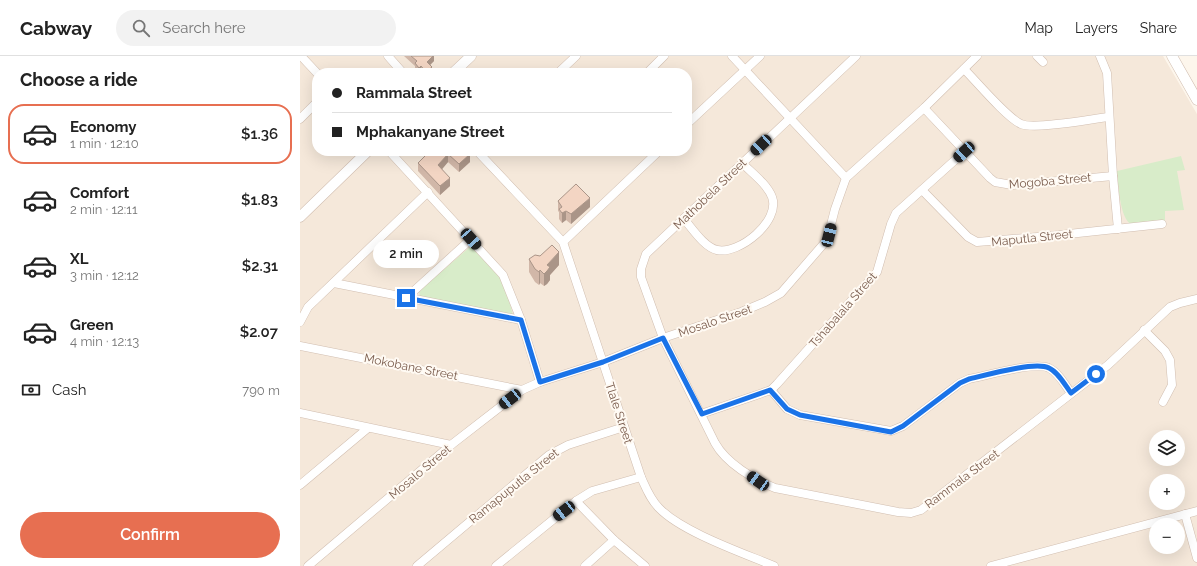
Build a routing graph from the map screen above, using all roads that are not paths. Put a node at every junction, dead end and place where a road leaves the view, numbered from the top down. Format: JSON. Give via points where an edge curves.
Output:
{"nodes":[{"id":1,"x":301,"y":56,"type":"edge"},
{"id":2,"x":388,"y":56,"type":"edge"},
{"id":3,"x":471,"y":56,"type":"edge"},
{"id":4,"x":576,"y":56,"type":"edge"},
{"id":5,"x":664,"y":56,"type":"edge"},
{"id":6,"x":732,"y":56,"type":"edge"},
{"id":7,"x":760,"y":56,"type":"edge"},
{"id":8,"x":856,"y":56,"type":"edge"},
{"id":9,"x":977,"y":56,"type":"edge"},
{"id":10,"x":1100,"y":56,"type":"edge"},
{"id":11,"x":1172,"y":56,"type":"edge"},
{"id":12,"x":312,"y":68,"type":"edge"},
{"id":13,"x":399,"y":68,"type":"edge"},
{"id":14,"x":458,"y":68,"type":"edge"},
{"id":15,"x":563,"y":68,"type":"edge"},
{"id":16,"x":652,"y":68,"type":"edge"},
{"id":17,"x":745,"y":69,"type":"junction"},
{"id":18,"x":964,"y":69,"type":"junction"},
{"id":19,"x":1197,"y":100,"type":"edge"},
{"id":20,"x":312,"y":107,"type":"edge"},
{"id":21,"x":924,"y":108,"type":"junction"},
{"id":22,"x":790,"y":117,"type":"junction"},
{"id":23,"x":1108,"y":117,"type":"junction"},
{"id":24,"x":300,"y":119,"type":"edge"},
{"id":25,"x":692,"y":119,"type":"edge"},
{"id":26,"x":964,"y":152,"type":"junction"},
{"id":27,"x":363,"y":156,"type":"edge"},
{"id":28,"x":394,"y":156,"type":"edge"},
{"id":29,"x":482,"y":156,"type":"edge"},
{"id":30,"x":654,"y":156,"type":"edge"},
{"id":31,"x":742,"y":163,"type":"junction"},
{"id":32,"x":1113,"y":176,"type":"junction"},
{"id":33,"x":846,"y":178,"type":"junction"},
{"id":34,"x":922,"y":190,"type":"junction"},
{"id":35,"x":428,"y":192,"type":"junction"},
{"id":36,"x":300,"y":216,"type":"edge"},
{"id":37,"x":684,"y":218,"type":"junction"},
{"id":38,"x":1162,"y":224,"type":"dead end"},
{"id":39,"x":1118,"y":229,"type":"junction"},
{"id":40,"x":471,"y":239,"type":"junction"},
{"id":41,"x":563,"y":242,"type":"junction"},
{"id":42,"x":334,"y":283,"type":"junction"},
{"id":43,"x":406,"y":298,"type":"junction"},
{"id":44,"x":1197,"y":299,"type":"edge"},
{"id":45,"x":521,"y":320,"type":"junction"},
{"id":46,"x":300,"y":322,"type":"edge"},
{"id":47,"x":1144,"y":330,"type":"junction"},
{"id":48,"x":663,"y":338,"type":"junction"},
{"id":49,"x":300,"y":346,"type":"edge"},
{"id":50,"x":603,"y":362,"type":"junction"},
{"id":51,"x":540,"y":382,"type":"junction"},
{"id":52,"x":522,"y":390,"type":"junction"},
{"id":53,"x":770,"y":390,"type":"junction"},
{"id":54,"x":1071,"y":393,"type":"junction"},
{"id":55,"x":1163,"y":402,"type":"dead end"},
{"id":56,"x":300,"y":413,"type":"edge"},
{"id":57,"x":702,"y":414,"type":"junction"},
{"id":58,"x":624,"y":427,"type":"junction"},
{"id":59,"x":368,"y":428,"type":"junction"},
{"id":60,"x":451,"y":445,"type":"junction"},
{"id":61,"x":641,"y":477,"type":"junction"},
{"id":62,"x":300,"y":485,"type":"edge"},
{"id":63,"x":576,"y":501,"type":"junction"},
{"id":64,"x":1197,"y":511,"type":"edge"},
{"id":65,"x":1185,"y":514,"type":"junction"},
{"id":66,"x":614,"y":540,"type":"junction"},
{"id":67,"x":1197,"y":558,"type":"edge"},
{"id":68,"x":308,"y":566,"type":"edge"},
{"id":69,"x":417,"y":566,"type":"edge"},
{"id":70,"x":496,"y":566,"type":"edge"},
{"id":71,"x":585,"y":566,"type":"edge"},
{"id":72,"x":645,"y":566,"type":"edge"},
{"id":73,"x":774,"y":566,"type":"edge"},
{"id":74,"x":991,"y":566,"type":"edge"}],
"edges":[{"from":1,"to":12,"type":"street"},
{"from":2,"to":13,"type":"street"},
{"from":3,"to":14,"type":"street"},
{"from":4,"to":15,"type":"street"},
{"from":5,"to":16,"type":"street"},
{"from":6,"to":17,"type":"street"},
{"from":7,"to":17,"type":"street"},
{"from":8,"to":22,"type":"street","name":"Mathobela Street"},
{"from":9,"to":18,"type":"street","name":"Mosalo Street"},
{"from":10,"to":23,"type":"street","via":[[1107,73]]},
{"from":11,"to":19,"type":"street"},
{"from":17,"to":22,"type":"street"},
{"from":17,"to":25,"type":"street"},
{"from":18,"to":21,"type":"street","name":"Mosalo Street"},
{"from":18,"to":23,"type":"street","via":[[1010,117],[1021,124],[1035,126]]},
{"from":20,"to":24,"type":"street"},
{"from":21,"to":26,"type":"street","name":"Mogoba Street"},
{"from":21,"to":33,"type":"street","name":"Mosalo Street"},
{"from":22,"to":31,"type":"street","name":"Mathobela Street"},
{"from":22,"to":33,"type":"street"},
{"from":23,"to":32,"type":"street"},
{"from":26,"to":32,"type":"street","name":"Mogoba Street","via":[[990,178],[1003,184]]},
{"from":26,"to":34,"type":"street","name":"Tshabalala Street"},
{"from":27,"to":36,"type":"street"},
{"from":28,"to":35,"type":"street"},
{"from":29,"to":41,"type":"street","name":"Tlale Street"},
{"from":30,"to":41,"type":"street"},
{"from":31,"to":37,"type":"street","name":"Mathobela Street"},
{"from":31,"to":37,"type":"street","via":[[769,190],[773,199],[771,215],[750,239],[738,247],[716,250],[706,243]]},
{"from":32,"to":39,"type":"street"},
{"from":33,"to":48,"type":"street","name":"Mosalo Street","via":[[827,240],[781,293],[753,308]]},
{"from":34,"to":39,"type":"street","name":"Maputla Street","via":[[968,237],[977,242]]},
{"from":34,"to":53,"type":"street","name":"Tshabalala Street","via":[[893,217],[880,265],[873,278]]},
{"from":35,"to":40,"type":"street"},
{"from":35,"to":42,"type":"street"},
{"from":37,"to":48,"type":"street","name":"Mathobela Street","via":[[646,254],[641,269],[641,277]]},
{"from":38,"to":39,"type":"street","name":"Maputla Street"},
{"from":40,"to":43,"type":"street"},
{"from":40,"to":45,"type":"street","via":[[503,276]]},
{"from":41,"to":50,"type":"street","name":"Tlale Street"},
{"from":42,"to":43,"type":"street"},
{"from":42,"to":46,"type":"street","via":[[308,307]]},
{"from":43,"to":45,"type":"street"},
{"from":44,"to":47,"type":"street","name":"Rammala Street","via":[[1170,307]]},
{"from":45,"to":51,"type":"street"},
{"from":47,"to":54,"type":"street","name":"Rammala Street","via":[[1108,365]]},
{"from":47,"to":55,"type":"street","via":[[1165,351],[1170,360],[1172,385]]},
{"from":48,"to":50,"type":"street","name":"Mosalo Street"},
{"from":48,"to":57,"type":"street","name":"Rammala Street"},
{"from":49,"to":52,"type":"street","name":"Mokobane Street"},
{"from":50,"to":51,"type":"street","name":"Mosalo Street"},
{"from":50,"to":58,"type":"street","name":"Tlale Street"},
{"from":51,"to":52,"type":"street","name":"Mosalo Street"},
{"from":52,"to":60,"type":"street","name":"Mosalo Street"},
{"from":53,"to":54,"type":"street","via":[[787,409],[800,415],[891,432],[903,426],[960,383],[1030,366],[1044,366],[1052,370]]},
{"from":53,"to":57,"type":"street","name":"Tshabalala Street"},
{"from":54,"to":57,"type":"street","name":"Rammala Street","via":[[929,506],[905,514],[764,484],[723,455]]},
{"from":56,"to":59,"type":"street"},
{"from":58,"to":61,"type":"street","name":"Tlale Street"},
{"from":58,"to":69,"type":"street","name":"Ramapuputla Street","via":[[568,445],[549,455]]},
{"from":59,"to":60,"type":"street"},
{"from":59,"to":62,"type":"street"},
{"from":60,"to":68,"type":"street","name":"Mosalo Street"},
{"from":61,"to":63,"type":"street","via":[[592,491]]},
{"from":61,"to":73,"type":"street","name":"Tlale Street","via":[[651,498],[666,514],[720,544]]},
{"from":63,"to":66,"type":"street"},
{"from":63,"to":70,"type":"street"},
{"from":64,"to":65,"type":"street"},
{"from":65,"to":67,"type":"street"},
{"from":65,"to":74,"type":"street"},
{"from":66,"to":71,"type":"street"},
{"from":66,"to":72,"type":"street"}]}
